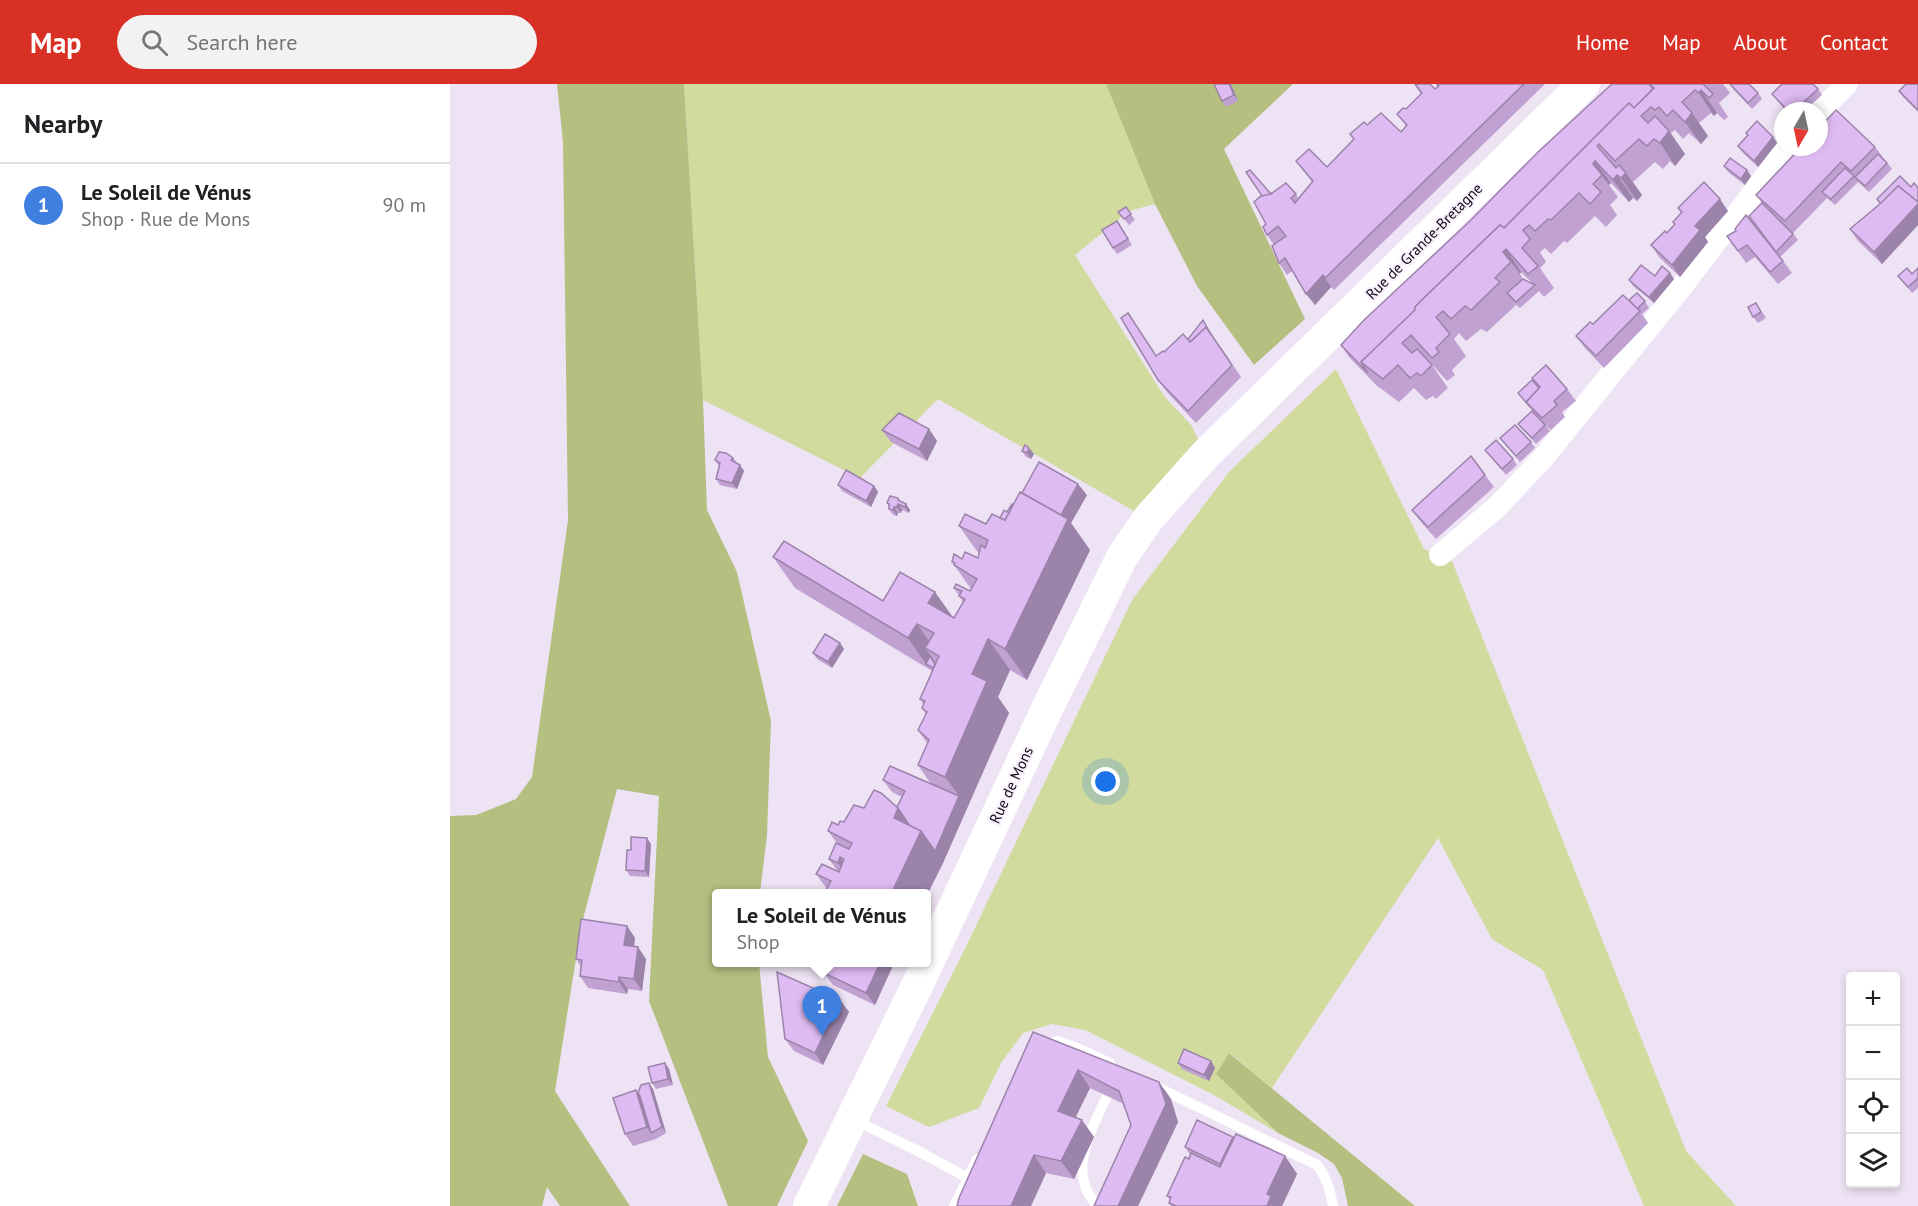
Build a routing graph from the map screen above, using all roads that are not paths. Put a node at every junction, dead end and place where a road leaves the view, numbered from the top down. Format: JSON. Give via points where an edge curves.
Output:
{"nodes":[{"id":1,"x":1584,"y":84,"type":"edge"},
{"id":2,"x":1848,"y":84,"type":"edge"},
{"id":3,"x":1828,"y":103,"type":"edge"},
{"id":4,"x":1781,"y":156,"type":"edge"},
{"id":5,"x":1264,"y":399,"type":"joint"},
{"id":6,"x":1440,"y":555,"type":"dead end"},
{"id":7,"x":931,"y":956,"type":"edge"},
{"id":8,"x":926,"y":967,"type":"edge"},
{"id":9,"x":1031,"y":1052,"type":"edge"},
{"id":10,"x":1120,"y":1068,"type":"edge"},
{"id":11,"x":1140,"y":1079,"type":"edge"},
{"id":12,"x":1107,"y":1096,"type":"edge"},
{"id":13,"x":852,"y":1119,"type":"junction"},
{"id":14,"x":982,"y":1148,"type":"edge"},
{"id":15,"x":968,"y":1178,"type":"junction"},
{"id":16,"x":809,"y":1206,"type":"edge"},
{"id":17,"x":954,"y":1206,"type":"edge"},
{"id":18,"x":1098,"y":1206,"type":"edge"},
{"id":19,"x":1333,"y":1206,"type":"edge"}],
"edges":[{"from":1,"to":5,"type":"main road","name":"Rue de Grande-Bretagne"},
{"from":2,"to":3,"type":"street"},
{"from":4,"to":6,"type":"street","via":[[1543,458],[1497,507]]},
{"from":5,"to":7,"type":"main road","name":"Rue de Mons","via":[[1171,492],[1122,557]]},
{"from":8,"to":13,"type":"main road","name":"Rue de Mons"},
{"from":9,"to":10,"type":"lane","via":[[1037,1046],[1057,1041]]},
{"from":11,"to":19,"type":"lane","via":[[1317,1165],[1330,1188]]},
{"from":12,"to":18,"type":"lane","via":[[1082,1154],[1083,1178]]},
{"from":13,"to":15,"type":"lane"},
{"from":13,"to":16,"type":"main road","name":"Rue de Mons"},
{"from":14,"to":15,"type":"lane"},
{"from":15,"to":17,"type":"lane"}]}
